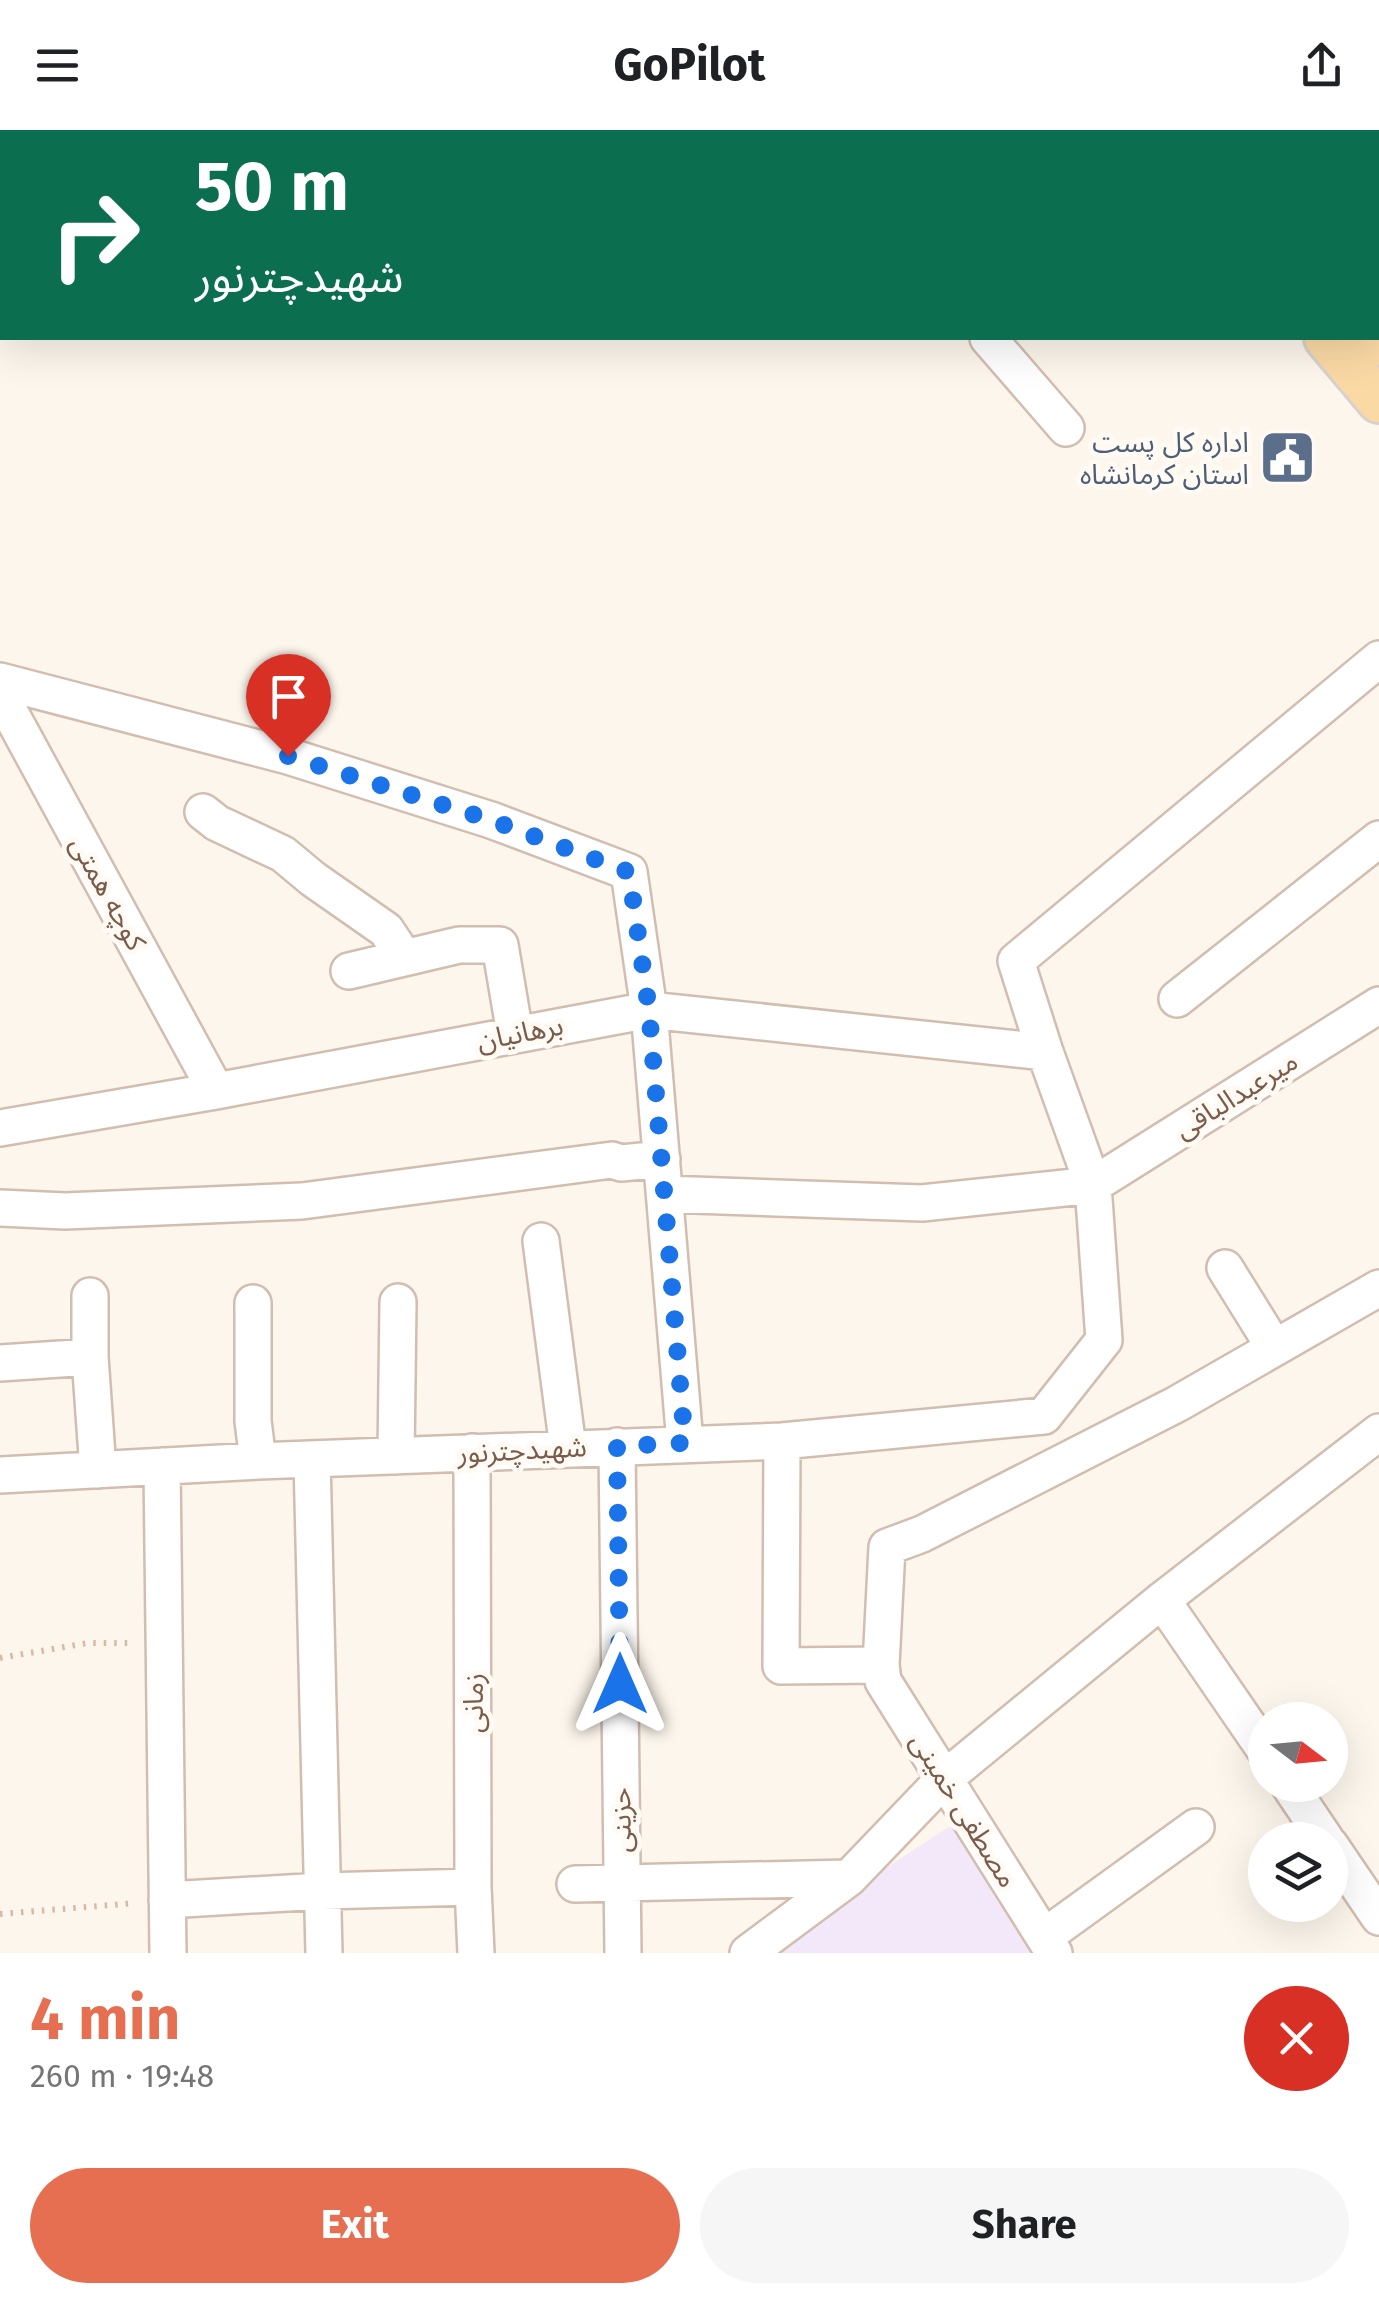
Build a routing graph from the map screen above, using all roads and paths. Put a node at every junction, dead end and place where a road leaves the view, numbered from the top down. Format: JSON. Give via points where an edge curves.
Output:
{"nodes":[{"id":1,"x":990,"y":340,"type":"edge"},
{"id":2,"x":1328,"y":340,"type":"edge"},
{"id":3,"x":1379,"y":400,"type":"edge"},
{"id":4,"x":1066,"y":428,"type":"dead end"},
{"id":5,"x":1379,"y":658,"type":"edge"},
{"id":6,"x":0,"y":681,"type":"edge"},
{"id":7,"x":0,"y":694,"type":"edge"},
{"id":8,"x":203,"y":812,"type":"dead end"},
{"id":9,"x":1379,"y":839,"type":"edge"},
{"id":10,"x":404,"y":957,"type":"junction"},
{"id":11,"x":349,"y":971,"type":"dead end"},
{"id":12,"x":1177,"y":1000,"type":"dead end"},
{"id":13,"x":1379,"y":1004,"type":"edge"},
{"id":14,"x":649,"y":1010,"type":"junction"},
{"id":15,"x":515,"y":1034,"type":"junction"},
{"id":16,"x":1044,"y":1052,"type":"junction"},
{"id":17,"x":216,"y":1091,"type":"junction"},
{"id":18,"x":2,"y":1125,"type":"edge"},
{"id":19,"x":664,"y":1176,"type":"junction"},
{"id":20,"x":1093,"y":1185,"type":"junction"},
{"id":21,"x":0,"y":1208,"type":"edge"},
{"id":22,"x":541,"y":1241,"type":"dead end"},
{"id":23,"x":1224,"y":1268,"type":"dead end"},
{"id":24,"x":1379,"y":1288,"type":"edge"},
{"id":25,"x":90,"y":1296,"type":"dead end"},
{"id":26,"x":398,"y":1302,"type":"dead end"},
{"id":27,"x":254,"y":1303,"type":"dead end"},
{"id":28,"x":1274,"y":1347,"type":"junction"},
{"id":29,"x":90,"y":1357,"type":"junction"},
{"id":30,"x":0,"y":1363,"type":"edge"},
{"id":31,"x":1379,"y":1432,"type":"edge"},
{"id":32,"x":782,"y":1441,"type":"junction"},
{"id":33,"x":685,"y":1443,"type":"junction"},
{"id":34,"x":617,"y":1446,"type":"junction"},
{"id":35,"x":568,"y":1448,"type":"junction"},
{"id":36,"x":472,"y":1452,"type":"junction"},
{"id":37,"x":396,"y":1456,"type":"junction"},
{"id":38,"x":312,"y":1459,"type":"junction"},
{"id":39,"x":258,"y":1461,"type":"junction"},
{"id":40,"x":162,"y":1466,"type":"junction"},
{"id":41,"x":98,"y":1470,"type":"junction"},
{"id":42,"x":0,"y":1475,"type":"edge"},
{"id":43,"x":1162,"y":1600,"type":"junction"},
{"id":44,"x":164,"y":1642,"type":"junction"},
{"id":45,"x":0,"y":1658,"type":"edge"},
{"id":46,"x":881,"y":1665,"type":"junction"},
{"id":47,"x":1248,"y":1725,"type":"edge"},
{"id":48,"x":944,"y":1779,"type":"junction"},
{"id":49,"x":1196,"y":1827,"type":"dead end"},
{"id":50,"x":1348,"y":1872,"type":"edge"},
{"id":51,"x":850,"y":1878,"type":"junction"},
{"id":52,"x":622,"y":1883,"type":"junction"},
{"id":53,"x":575,"y":1884,"type":"dead end"},
{"id":54,"x":473,"y":1887,"type":"junction"},
{"id":55,"x":322,"y":1892,"type":"junction"},
{"id":56,"x":167,"y":1900,"type":"junction"},
{"id":57,"x":0,"y":1914,"type":"edge"},
{"id":58,"x":1379,"y":1917,"type":"edge"},
{"id":59,"x":1049,"y":1945,"type":"edge"},
{"id":60,"x":168,"y":1953,"type":"edge"},
{"id":61,"x":324,"y":1953,"type":"edge"},
{"id":62,"x":476,"y":1953,"type":"edge"},
{"id":63,"x":622,"y":1953,"type":"edge"},
{"id":64,"x":748,"y":1953,"type":"edge"}],
"edges":[{"from":1,"to":4,"type":"street"},
{"from":2,"to":3,"type":"main road"},
{"from":5,"to":16,"type":"street","via":[[1016,962]]},
{"from":6,"to":14,"type":"street","via":[[288,756],[629,872]]},
{"from":7,"to":17,"type":"street","name":"کوچه همتی"},
{"from":8,"to":10,"type":"street","via":[[283,854],[386,930]]},
{"from":9,"to":12,"type":"street"},
{"from":10,"to":11,"type":"street"},
{"from":10,"to":15,"type":"street","via":[[500,944]]},
{"from":13,"to":20,"type":"street","name":"میرعبدالباقی"},
{"from":14,"to":15,"type":"street","name":"برهانیان"},
{"from":14,"to":16,"type":"street","name":"برهانیان"},
{"from":14,"to":19,"type":"street"},
{"from":15,"to":17,"type":"street","name":"برهانیان"},
{"from":16,"to":20,"type":"street"},
{"from":17,"to":18,"type":"street","name":"برهانیان"},
{"from":19,"to":20,"type":"street","via":[[922,1203]]},
{"from":19,"to":21,"type":"street","via":[[612,1160],[302,1200]]},
{"from":19,"to":33,"type":"street"},
{"from":20,"to":32,"type":"street","name":"شهیدچترنور","via":[[1104,1340],[1044,1416]]},
{"from":22,"to":35,"type":"street"},
{"from":23,"to":28,"type":"street"},
{"from":24,"to":28,"type":"street"},
{"from":25,"to":29,"type":"street"},
{"from":26,"to":37,"type":"street"},
{"from":27,"to":39,"type":"street"},
{"from":28,"to":46,"type":"street","via":[[1177,1404],[887,1547]]},
{"from":29,"to":30,"type":"street"},
{"from":29,"to":41,"type":"street"},
{"from":31,"to":43,"type":"street"},
{"from":32,"to":33,"type":"street","name":"شهیدچترنور"},
{"from":32,"to":46,"type":"street","via":[[782,1666]]},
{"from":33,"to":34,"type":"street","name":"شهیدچترنور"},
{"from":34,"to":35,"type":"street","name":"شهیدچترنور"},
{"from":34,"to":52,"type":"street","name":"حزینی"},
{"from":35,"to":36,"type":"street","name":"شهیدچترنور"},
{"from":36,"to":37,"type":"street","name":"شهیدچترنور"},
{"from":36,"to":54,"type":"street","name":"زمانی"},
{"from":37,"to":38,"type":"street","name":"شهیدچترنور"},
{"from":38,"to":39,"type":"street","name":"شهیدچترنور"},
{"from":38,"to":55,"type":"street"},
{"from":39,"to":40,"type":"street","name":"شهیدچترنور"},
{"from":40,"to":41,"type":"street","name":"شهیدچترنور"},
{"from":40,"to":44,"type":"street"},
{"from":41,"to":42,"type":"street","name":"شهیدچترنور"},
{"from":43,"to":47,"type":"street"},
{"from":43,"to":48,"type":"street"},
{"from":44,"to":45,"type":"path","via":[[88,1643]]},
{"from":44,"to":56,"type":"street"},
{"from":46,"to":48,"type":"street","name":"مصطفی خمینی","via":[[883,1681]]},
{"from":48,"to":51,"type":"street"},
{"from":48,"to":59,"type":"street","name":"مصطفی خمینی"},
{"from":49,"to":59,"type":"street"},
{"from":50,"to":58,"type":"street"},
{"from":51,"to":52,"type":"street"},
{"from":51,"to":64,"type":"street"},
{"from":52,"to":53,"type":"street"},
{"from":52,"to":63,"type":"street","name":"حزینی"},
{"from":54,"to":55,"type":"street"},
{"from":54,"to":62,"type":"street","name":"زمانی"},
{"from":55,"to":56,"type":"street"},
{"from":55,"to":61,"type":"street"},
{"from":56,"to":57,"type":"path"},
{"from":56,"to":60,"type":"street"}]}
